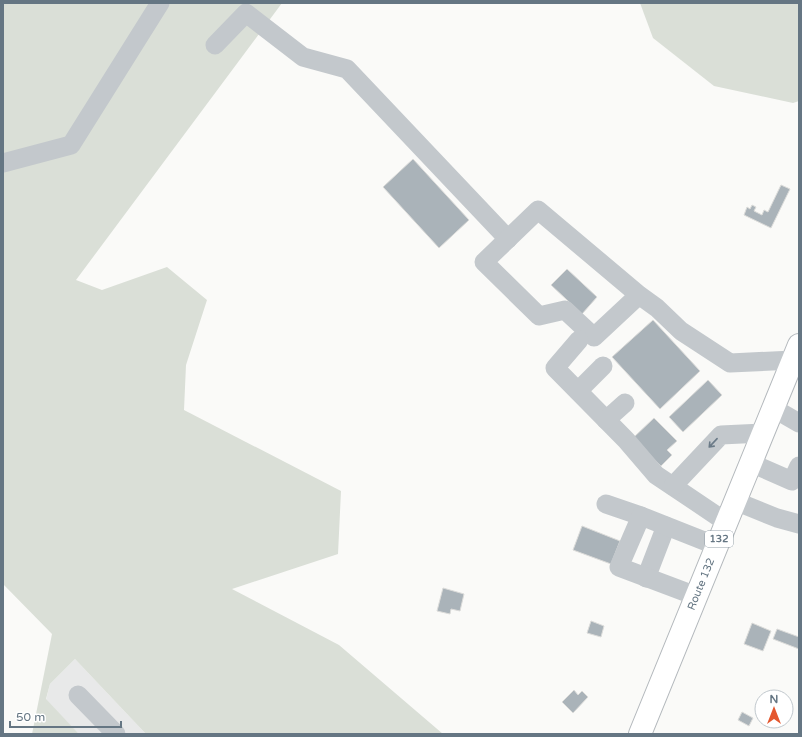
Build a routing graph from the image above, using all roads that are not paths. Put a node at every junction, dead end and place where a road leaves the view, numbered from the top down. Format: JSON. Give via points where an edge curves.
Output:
{"nodes":[{"id":1,"x":160,"y":3,"type":"edge"},
{"id":2,"x":215,"y":45,"type":"dead end"},
{"id":3,"x":3,"y":163,"type":"edge"},
{"id":4,"x":508,"y":239,"type":"junction"},
{"id":5,"x":639,"y":296,"type":"junction"},
{"id":6,"x":579,"y":340,"type":"dead end"},
{"id":7,"x":797,"y":355,"type":"edge"},
{"id":8,"x":603,"y":366,"type":"dead end"},
{"id":9,"x":578,"y":391,"type":"junction"},
{"id":10,"x":625,"y":403,"type":"dead end"},
{"id":11,"x":773,"y":408,"type":"junction"},
{"id":12,"x":606,"y":420,"type":"junction"},
{"id":13,"x":799,"y":423,"type":"edge"},
{"id":14,"x":763,"y":433,"type":"junction"},
{"id":15,"x":751,"y":462,"type":"junction"},
{"id":16,"x":799,"y":466,"type":"edge"},
{"id":17,"x":673,"y":486,"type":"junction"},
{"id":18,"x":735,"y":501,"type":"junction"},
{"id":19,"x":606,"y":504,"type":"dead end"},
{"id":20,"x":641,"y":516,"type":"junction"},
{"id":21,"x":726,"y":522,"type":"junction"},
{"id":22,"x":799,"y":524,"type":"edge"},
{"id":23,"x":666,"y":526,"type":"junction"},
{"id":24,"x":717,"y":546,"type":"junction"},
{"id":25,"x":646,"y":578,"type":"junction"},
{"id":26,"x":696,"y":596,"type":"junction"},
{"id":27,"x":78,"y":695,"type":"dead end"},
{"id":28,"x":116,"y":734,"type":"edge"},
{"id":29,"x":640,"y":734,"type":"edge"}],
"edges":[{"from":1,"to":3,"type":"lane","via":[[70,145]]},
{"from":2,"to":4,"type":"lane","via":[[246,13],[303,57],[347,69]]},
{"from":4,"to":5,"type":"lane","via":[[538,210]]},
{"from":4,"to":5,"type":"lane","via":[[484,262],[539,316],[565,310],[594,337]]},
{"from":5,"to":7,"type":"lane","via":[[657,308],[681,331],[730,363]]},
{"from":6,"to":9,"type":"lane","via":[[555,368]]},
{"from":7,"to":11,"type":"highway","name":"Route 132","number":"132"},
{"from":8,"to":9,"type":"lane"},
{"from":9,"to":12,"type":"lane"},
{"from":10,"to":12,"type":"lane"},
{"from":11,"to":13,"type":"lane"},
{"from":11,"to":14,"type":"highway","name":"Route 132","number":"132"},
{"from":12,"to":17,"type":"lane","via":[[656,475]]},
{"from":14,"to":15,"type":"highway","name":"Route 132","number":"132"},
{"from":14,"to":17,"type":"lane","one_way":true,"via":[[721,435]]},
{"from":15,"to":16,"type":"lane","via":[[792,481]]},
{"from":15,"to":18,"type":"highway","name":"Route 132","number":"132"},
{"from":17,"to":21,"type":"lane"},
{"from":18,"to":21,"type":"highway","name":"Route 132","number":"132"},
{"from":18,"to":22,"type":"lane"},
{"from":19,"to":20,"type":"lane"},
{"from":20,"to":23,"type":"lane"},
{"from":20,"to":25,"type":"lane","via":[[619,567]]},
{"from":21,"to":24,"type":"highway","name":"Route 132","number":"132"},
{"from":23,"to":24,"type":"lane"},
{"from":23,"to":25,"type":"lane"},
{"from":24,"to":26,"type":"highway","name":"Route 132","number":"132"},
{"from":25,"to":26,"type":"lane"},
{"from":26,"to":29,"type":"highway","name":"Route 132","number":"132"},
{"from":27,"to":28,"type":"lane"}]}
